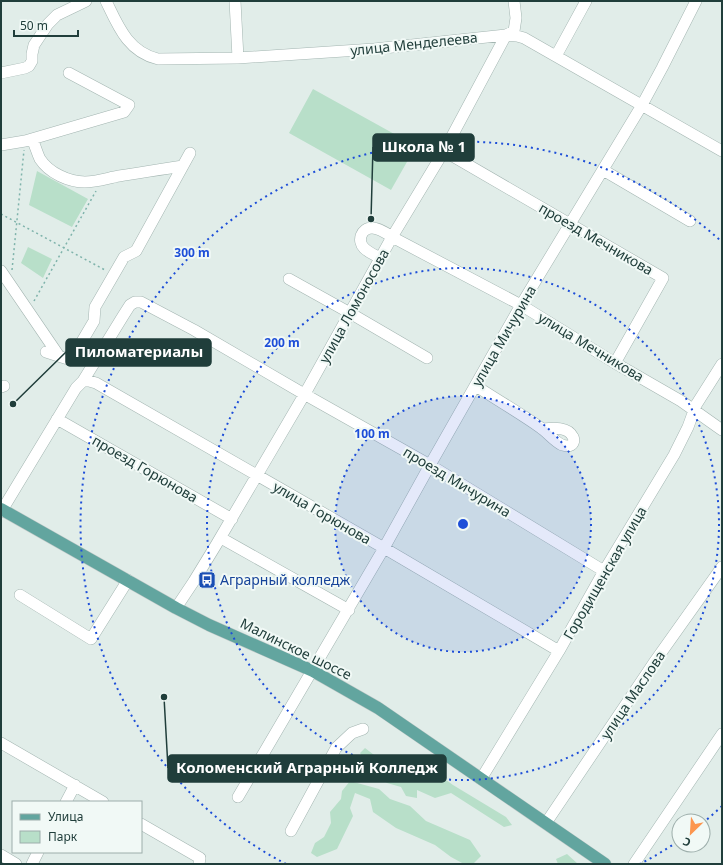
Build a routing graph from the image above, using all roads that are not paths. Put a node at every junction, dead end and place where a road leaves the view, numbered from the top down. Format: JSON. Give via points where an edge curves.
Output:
{"nodes":[{"id":1,"x":86,"y":1,"type":"edge"},
{"id":2,"x":106,"y":1,"type":"edge"},
{"id":3,"x":235,"y":1,"type":"edge"},
{"id":4,"x":514,"y":1,"type":"edge"},
{"id":5,"x":586,"y":1,"type":"edge"},
{"id":6,"x":696,"y":1,"type":"edge"},
{"id":7,"x":506,"y":35,"type":"junction"},
{"id":8,"x":556,"y":56,"type":"junction"},
{"id":9,"x":238,"y":58,"type":"junction"},
{"id":10,"x":69,"y":73,"type":"dead end"},
{"id":11,"x":1,"y":74,"type":"edge"},
{"id":12,"x":642,"y":105,"type":"junction"},
{"id":13,"x":29,"y":140,"type":"junction"},
{"id":14,"x":1,"y":145,"type":"edge"},
{"id":15,"x":444,"y":151,"type":"junction"},
{"id":16,"x":722,"y":151,"type":"edge"},
{"id":17,"x":190,"y":152,"type":"dead end"},
{"id":18,"x":183,"y":166,"type":"junction"},
{"id":19,"x":603,"y":170,"type":"junction"},
{"id":20,"x":690,"y":221,"type":"dead end"},
{"id":21,"x":570,"y":224,"type":"junction"},
{"id":22,"x":392,"y":237,"type":"junction"},
{"id":23,"x":380,"y":258,"type":"junction"},
{"id":24,"x":1,"y":271,"type":"edge"},
{"id":25,"x":289,"y":279,"type":"dead end"},
{"id":26,"x":521,"y":305,"type":"junction"},
{"id":27,"x":350,"y":313,"type":"junction"},
{"id":28,"x":46,"y":352,"type":"dead end"},
{"id":29,"x":58,"y":356,"type":"junction"},
{"id":30,"x":427,"y":358,"type":"dead end"},
{"id":31,"x":615,"y":363,"type":"junction"},
{"id":32,"x":722,"y":364,"type":"edge"},
{"id":33,"x":83,"y":381,"type":"junction"},
{"id":34,"x":476,"y":386,"type":"junction"},
{"id":35,"x":304,"y":394,"type":"junction"},
{"id":36,"x":694,"y":410,"type":"junction"},
{"id":37,"x":57,"y":419,"type":"junction"},
{"id":38,"x":542,"y":428,"type":"dead end"},
{"id":39,"x":722,"y":430,"type":"edge"},
{"id":40,"x":430,"y":465,"type":"junction"},
{"id":41,"x":257,"y":476,"type":"junction"},
{"id":42,"x":1,"y":510,"type":"edge"},
{"id":43,"x":232,"y":518,"type":"junction"},
{"id":44,"x":221,"y":538,"type":"junction"},
{"id":45,"x":384,"y":548,"type":"junction"},
{"id":46,"x":722,"y":568,"type":"edge"},
{"id":47,"x":604,"y":571,"type":"junction"},
{"id":48,"x":128,"y":580,"type":"junction"},
{"id":49,"x":20,"y":595,"type":"dead end"},
{"id":50,"x":176,"y":608,"type":"junction"},
{"id":51,"x":349,"y":610,"type":"junction"},
{"id":52,"x":559,"y":651,"type":"junction"},
{"id":53,"x":312,"y":670,"type":"junction"},
{"id":54,"x":363,"y":729,"type":"dead end"},
{"id":55,"x":722,"y":734,"type":"edge"},
{"id":56,"x":1,"y":743,"type":"edge"},
{"id":57,"x":482,"y":779,"type":"junction"},
{"id":58,"x":75,"y":785,"type":"junction"},
{"id":59,"x":238,"y":797,"type":"dead end"},
{"id":60,"x":67,"y":801,"type":"edge"},
{"id":61,"x":101,"y":801,"type":"edge"},
{"id":62,"x":546,"y":823,"type":"junction"},
{"id":63,"x":142,"y":825,"type":"edge"},
{"id":64,"x":291,"y":831,"type":"dead end"},
{"id":65,"x":38,"y":853,"type":"edge"},
{"id":66,"x":1,"y":855,"type":"edge"},
{"id":67,"x":200,"y":861,"type":"edge"},
{"id":68,"x":16,"y":864,"type":"edge"},
{"id":69,"x":32,"y":864,"type":"edge"},
{"id":70,"x":605,"y":864,"type":"edge"},
{"id":71,"x":634,"y":864,"type":"edge"}],
"edges":[{"from":1,"to":11,"type":"street","via":[[57,15],[48,24],[34,45],[29,66]]},
{"from":2,"to":9,"type":"street","name":"улица Менделеева","via":[[120,30],[142,54],[158,59]]},
{"from":3,"to":9,"type":"street"},
{"from":4,"to":7,"type":"street","name":"улица Ломоносова","via":[[514,31]]},
{"from":5,"to":8,"type":"street"},
{"from":6,"to":12,"type":"street","name":"улица Мичурина"},
{"from":7,"to":8,"type":"street","name":"улица Менделеева","via":[[524,38]]},
{"from":7,"to":9,"type":"street","name":"улица Менделеева","via":[[374,49]]},
{"from":7,"to":15,"type":"street","name":"улица Ломоносова"},
{"from":8,"to":12,"type":"street","name":"улица Менделеева"},
{"from":10,"to":13,"type":"street","via":[[129,105],[124,112]]},
{"from":12,"to":16,"type":"street","name":"улица Менделеева"},
{"from":12,"to":19,"type":"street","name":"улица Мичурина"},
{"from":13,"to":14,"type":"street"},
{"from":13,"to":18,"type":"street","via":[[46,165],[73,180],[96,181]]},
{"from":15,"to":21,"type":"street","name":"проезд Мечникова"},
{"from":15,"to":22,"type":"street","name":"улица Ломоносова"},
{"from":17,"to":18,"type":"street"},
{"from":18,"to":29,"type":"street","via":[[136,250],[124,257],[114,274],[95,307],[94,321],[71,360]]},
{"from":19,"to":20,"type":"street"},
{"from":19,"to":21,"type":"street","name":"улица Мичурина"},
{"from":21,"to":26,"type":"street","name":"улица Мичурина"},
{"from":21,"to":31,"type":"street","name":"проезд Мечникова","via":[[663,278]]},
{"from":22,"to":23,"type":"street","name":"улица Ломоносова"},
{"from":22,"to":23,"type":"street","name":"улица Мечникова","via":[[372,228],[362,233],[361,244]]},
{"from":22,"to":26,"type":"street","name":"улица Мечникова"},
{"from":23,"to":27,"type":"street","name":"улица Ломоносова"},
{"from":24,"to":29,"type":"street"},
{"from":25,"to":27,"type":"street"},
{"from":26,"to":31,"type":"street","name":"улица Мечникова"},
{"from":26,"to":34,"type":"street","name":"улица Мичурина"},
{"from":27,"to":30,"type":"street"},
{"from":27,"to":35,"type":"street","name":"улица Ломоносова"},
{"from":28,"to":29,"type":"street"},
{"from":31,"to":36,"type":"street","name":"улица Мечникова"},
{"from":32,"to":36,"type":"street","name":"Городищенская улица"},
{"from":33,"to":35,"type":"street","name":"проезд Мичурина","via":[[122,316],[135,302],[141,302]]},
{"from":33,"to":37,"type":"street"},
{"from":33,"to":41,"type":"street","name":"улица Горюнова","via":[[96,383]]},
{"from":34,"to":38,"type":"street"},
{"from":34,"to":40,"type":"street","name":"улица Мичурина"},
{"from":35,"to":40,"type":"street","name":"проезд Мичурина"},
{"from":35,"to":41,"type":"street","name":"улица Ломоносова"},
{"from":36,"to":39,"type":"street","name":"улица Мечникова"},
{"from":36,"to":47,"type":"street","name":"Городищенская улица","via":[[674,455]]},
{"from":37,"to":42,"type":"street"},
{"from":37,"to":43,"type":"street","name":"проезд Горюнова"},
{"from":40,"to":45,"type":"street","name":"улица Мичурина"},
{"from":40,"to":47,"type":"street","name":"проезд Мичурина"},
{"from":41,"to":43,"type":"street","name":"улица Ломоносова"},
{"from":41,"to":45,"type":"street","name":"улица Горюнова"},
{"from":42,"to":48,"type":"main road","name":"Малинское шоссе"},
{"from":43,"to":44,"type":"street","name":"улица Ломоносова"},
{"from":44,"to":50,"type":"street","name":"улица Ломоносова"},
{"from":44,"to":51,"type":"street"},
{"from":45,"to":51,"type":"street","name":"улица Мичурина"},
{"from":45,"to":52,"type":"street","name":"улица Горюнова"},
{"from":46,"to":62,"type":"street","name":"улица Маслова","via":[[653,664]]},
{"from":47,"to":52,"type":"street","name":"Городищенская улица"},
{"from":48,"to":49,"type":"street","via":[[91,639]]},
{"from":48,"to":50,"type":"main road","name":"Малинское шоссе"},
{"from":50,"to":53,"type":"main road","name":"Малинское шоссе"},
{"from":51,"to":53,"type":"street","name":"улица Мичурина"},
{"from":52,"to":57,"type":"street","name":"Городищенская улица"},
{"from":53,"to":57,"type":"main road","name":"Малинское шоссе","via":[[378,708]]},
{"from":53,"to":59,"type":"street","name":"улица Мичурина"},
{"from":54,"to":64,"type":"street","via":[[352,733],[336,748]]},
{"from":55,"to":71,"type":"street"},
{"from":56,"to":58,"type":"street"},
{"from":57,"to":62,"type":"main road","name":"Малинское шоссе"},
{"from":58,"to":60,"type":"street"},
{"from":58,"to":61,"type":"street"},
{"from":62,"to":70,"type":"main road","name":"Малинское шоссе"},
{"from":63,"to":67,"type":"street"},
{"from":65,"to":69,"type":"street"},
{"from":66,"to":68,"type":"street"}]}
